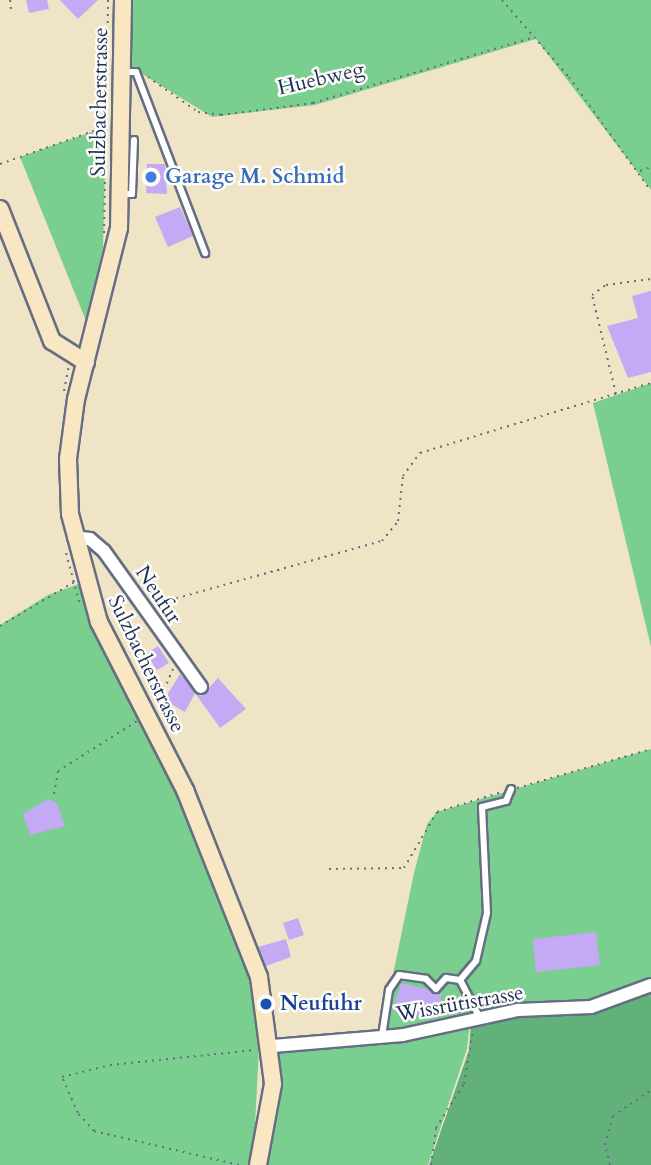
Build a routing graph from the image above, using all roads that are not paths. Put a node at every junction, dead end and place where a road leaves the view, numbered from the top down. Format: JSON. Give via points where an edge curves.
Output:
{"nodes":[{"id":1,"x":123,"y":0,"type":"edge"},
{"id":2,"x":129,"y":72,"type":"junction"},
{"id":3,"x":134,"y":140,"type":"dead end"},
{"id":4,"x":120,"y":194,"type":"junction"},
{"id":5,"x":0,"y":209,"type":"edge"},
{"id":6,"x":205,"y":253,"type":"dead end"},
{"id":7,"x":86,"y":362,"type":"junction"},
{"id":8,"x":74,"y":537,"type":"junction"},
{"id":9,"x":201,"y":687,"type":"dead end"},
{"id":10,"x":511,"y":789,"type":"dead end"},
{"id":11,"x":460,"y":981,"type":"junction"},
{"id":12,"x":651,"y":985,"type":"edge"},
{"id":13,"x":478,"y":1019,"type":"junction"},
{"id":14,"x":382,"y":1037,"type":"junction"},
{"id":15,"x":267,"y":1049,"type":"junction"},
{"id":16,"x":258,"y":1165,"type":"edge"}],
"edges":[{"from":1,"to":2,"type":"street","name":"Sulzbacherstrasse"},
{"from":2,"to":4,"type":"street","name":"Sulzbacherstrasse"},
{"from":2,"to":6,"type":"lane"},
{"from":3,"to":4,"type":"lane","via":[[132,194]]},
{"from":4,"to":7,"type":"street","name":"Sulzbacherstrasse","via":[[115,258]]},
{"from":5,"to":7,"type":"street","via":[[52,341]]},
{"from":7,"to":8,"type":"street","name":"Sulzbacherstrasse","via":[[68,459]]},
{"from":8,"to":9,"type":"street","name":"Neufur","via":[[99,546]]},
{"from":8,"to":15,"type":"street","name":"Sulzbacherstrasse","via":[[99,622],[147,715],[243,933]]},
{"from":10,"to":11,"type":"lane","via":[[506,801],[482,807],[487,913],[476,961]]},
{"from":11,"to":13,"type":"lane"},
{"from":11,"to":14,"type":"lane","via":[[446,978],[436,989],[426,979],[396,976]]},
{"from":12,"to":13,"type":"street","name":"Wissrütistrasse","via":[[591,1007]]},
{"from":13,"to":14,"type":"street","name":"Wissrütistrasse"},
{"from":14,"to":15,"type":"street","name":"Wissrütistrasse"},
{"from":15,"to":16,"type":"street","name":"Sulzbacherstrasse","via":[[270,1112]]}]}
